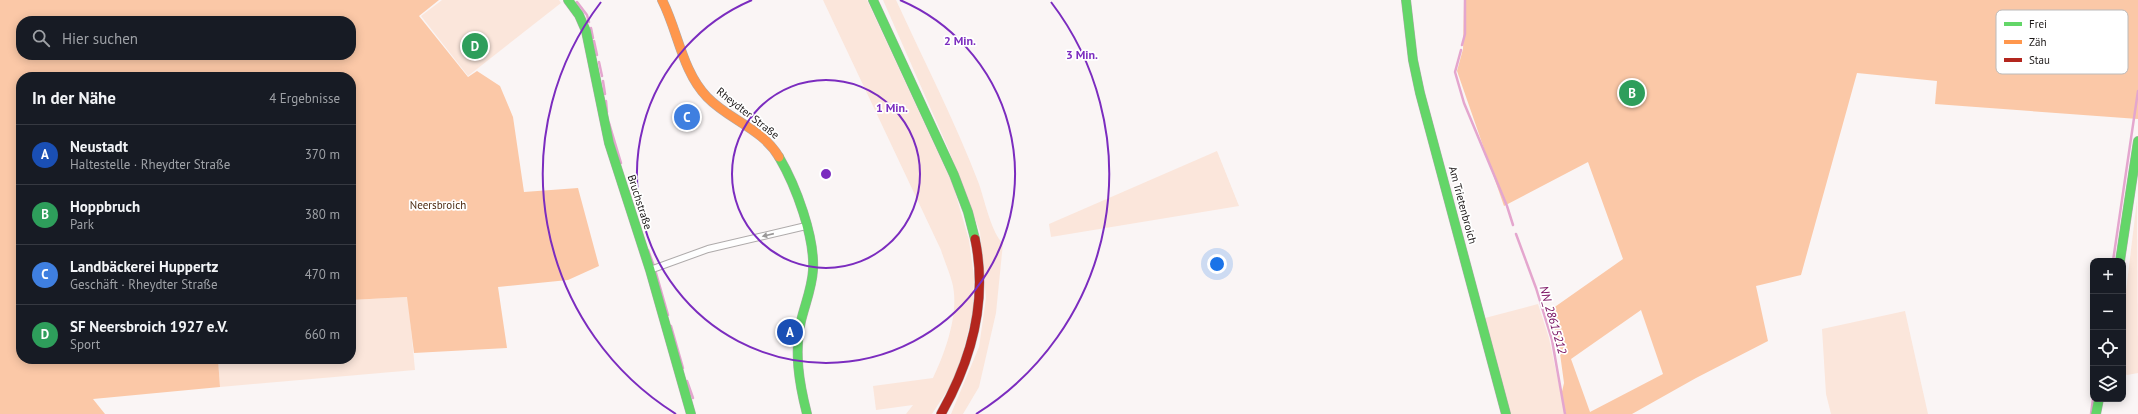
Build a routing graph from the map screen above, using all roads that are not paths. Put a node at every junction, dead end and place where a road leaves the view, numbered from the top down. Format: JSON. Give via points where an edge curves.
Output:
{"nodes":[{"id":1,"x":568,"y":0,"type":"edge"},
{"id":2,"x":662,"y":0,"type":"edge"},
{"id":3,"x":874,"y":0,"type":"edge"},
{"id":4,"x":1406,"y":0,"type":"edge"},
{"id":5,"x":2138,"y":140,"type":"edge"},
{"id":6,"x":806,"y":226,"type":"junction"},
{"id":7,"x":2120,"y":258,"type":"edge"},
{"id":8,"x":650,"y":270,"type":"junction"},
{"id":9,"x":2098,"y":402,"type":"edge"},
{"id":10,"x":691,"y":414,"type":"edge"},
{"id":11,"x":807,"y":414,"type":"edge"},
{"id":12,"x":940,"y":414,"type":"edge"},
{"id":13,"x":1506,"y":414,"type":"edge"},
{"id":14,"x":2096,"y":414,"type":"edge"}],
"edges":[{"from":1,"to":8,"type":"street","name":"Bruchstraße","via":[[586,31],[609,143]]},
{"from":2,"to":6,"type":"street","name":"Rheydter Straße","via":[[697,84],[713,101],[774,148]]},
{"from":3,"to":12,"type":"street","via":[[957,182],[976,242],[980,287],[975,329],[960,378]]},
{"from":4,"to":13,"type":"street","name":"Am Trietenbroich","via":[[1413,60],[1420,93]]},
{"from":5,"to":7,"type":"street"},
{"from":6,"to":8,"type":"street","one_way":true,"via":[[716,247]]},
{"from":6,"to":11,"type":"street","name":"Rheydter Straße","via":[[812,246],[814,274],[800,323],[798,354],[799,379]]},
{"from":8,"to":10,"type":"street","name":"Bruchstraße"},
{"from":9,"to":14,"type":"street"}]}
